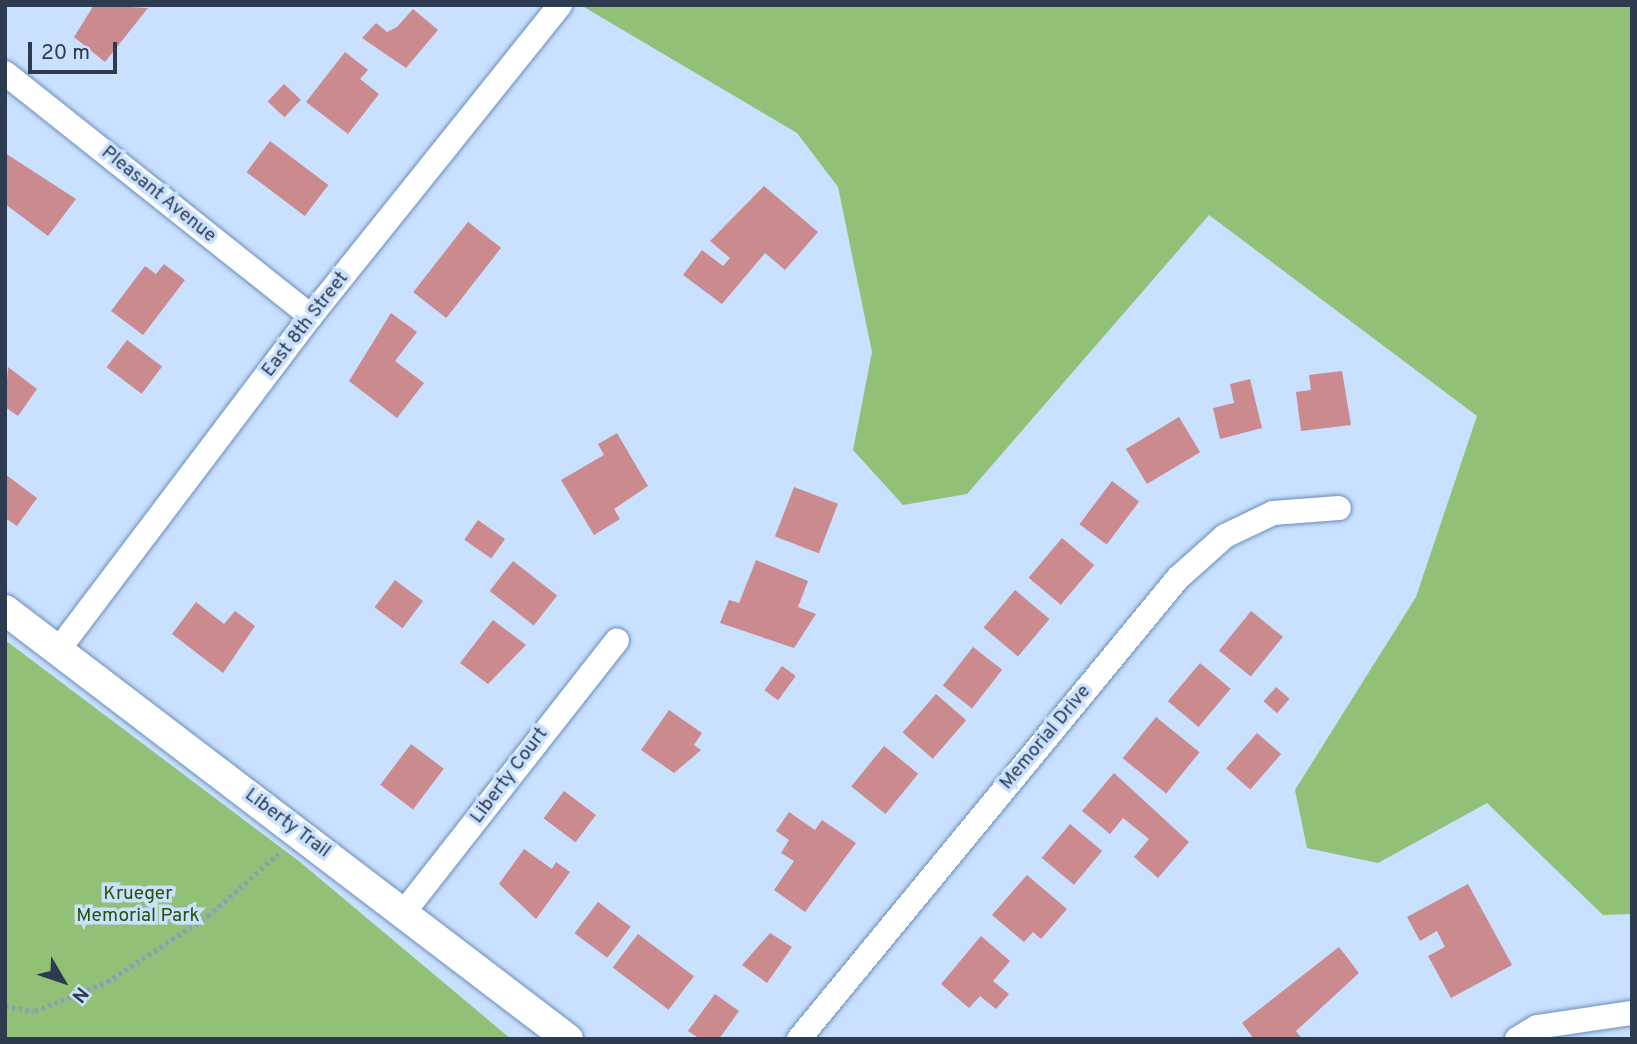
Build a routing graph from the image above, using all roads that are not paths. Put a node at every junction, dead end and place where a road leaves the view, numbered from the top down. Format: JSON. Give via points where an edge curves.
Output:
{"nodes":[{"id":1,"x":560,"y":5,"type":"edge"},
{"id":2,"x":5,"y":73,"type":"edge"},
{"id":3,"x":311,"y":316,"type":"junction"},
{"id":4,"x":1339,"y":508,"type":"dead end"},
{"id":5,"x":5,"y":610,"type":"edge"},
{"id":6,"x":617,"y":640,"type":"dead end"},
{"id":7,"x":59,"y":649,"type":"junction"},
{"id":8,"x":404,"y":912,"type":"junction"},
{"id":9,"x":1632,"y":1013,"type":"edge"},
{"id":10,"x":568,"y":1039,"type":"edge"},
{"id":11,"x":799,"y":1039,"type":"edge"},
{"id":12,"x":1517,"y":1039,"type":"edge"}],
"edges":[{"from":1,"to":3,"type":"street","name":"East 8th Street"},
{"from":2,"to":3,"type":"street","name":"Pleasant Avenue"},
{"from":3,"to":7,"type":"street","name":"East 8th Street"},
{"from":4,"to":11,"type":"street","name":"Memorial Drive","via":[[1273,513],[1225,536],[1178,579]]},
{"from":5,"to":7,"type":"street","name":"Liberty Trail"},
{"from":6,"to":8,"type":"street","name":"Liberty Court"},
{"from":7,"to":8,"type":"street","name":"Liberty Trail"},
{"from":8,"to":10,"type":"street","name":"Liberty Trail"},
{"from":9,"to":12,"type":"street","via":[[1537,1027]]}]}
